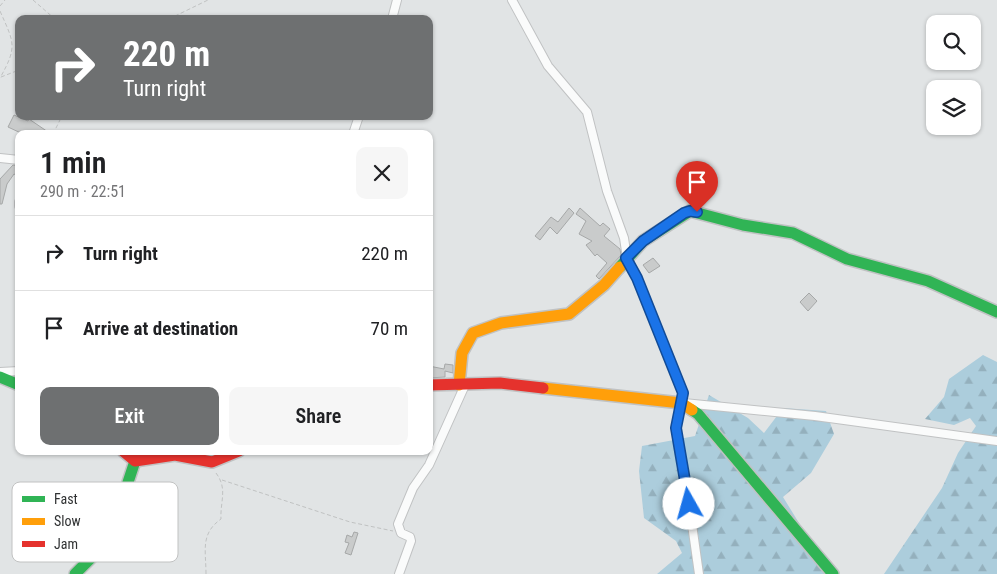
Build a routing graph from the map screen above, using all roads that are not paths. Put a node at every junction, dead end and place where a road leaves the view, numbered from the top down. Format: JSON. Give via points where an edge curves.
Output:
{"nodes":[{"id":1,"x":397,"y":0,"type":"edge"},
{"id":2,"x":512,"y":0,"type":"edge"},
{"id":3,"x":393,"y":15,"type":"edge"},
{"id":4,"x":0,"y":158,"type":"edge"},
{"id":5,"x":15,"y":160,"type":"edge"},
{"id":6,"x":626,"y":258,"type":"junction"},
{"id":7,"x":997,"y":312,"type":"edge"},
{"id":8,"x":15,"y":371,"type":"edge"},
{"id":9,"x":0,"y":372,"type":"edge"},
{"id":10,"x":0,"y":377,"type":"edge"},
{"id":11,"x":15,"y":383,"type":"edge"},
{"id":12,"x":433,"y":385,"type":"edge"},
{"id":13,"x":462,"y":385,"type":"junction"},
{"id":14,"x":681,"y":403,"type":"junction"},
{"id":15,"x":997,"y":442,"type":"edge"},
{"id":16,"x":433,"y":453,"type":"edge"},
{"id":17,"x":127,"y":455,"type":"edge"},
{"id":18,"x":173,"y":455,"type":"edge"},
{"id":19,"x":173,"y":455,"type":"edge"},
{"id":20,"x":231,"y":455,"type":"edge"},
{"id":21,"x":432,"y":455,"type":"edge"},
{"id":22,"x":135,"y":461,"type":"junction"},
{"id":23,"x":128,"y":482,"type":"edge"},
{"id":24,"x":85,"y":562,"type":"edge"},
{"id":25,"x":75,"y":574,"type":"edge"},
{"id":26,"x":399,"y":574,"type":"edge"},
{"id":27,"x":699,"y":574,"type":"edge"},
{"id":28,"x":833,"y":574,"type":"edge"}],
"edges":[{"from":1,"to":3,"type":"street"},
{"from":2,"to":6,"type":"street","via":[[548,66],[587,112],[607,191],[624,238]]},
{"from":4,"to":5,"type":"street"},
{"from":6,"to":7,"type":"street","via":[[643,241],[690,211],[743,225],[793,233],[847,259],[928,282]]},
{"from":6,"to":13,"type":"street","via":[[604,285],[566,316],[501,323],[472,333],[462,353]]},
{"from":6,"to":14,"type":"street","via":[[683,393]]},
{"from":8,"to":9,"type":"street"},
{"from":10,"to":11,"type":"street"},
{"from":12,"to":13,"type":"street"},
{"from":13,"to":14,"type":"street","via":[[500,383]]},
{"from":13,"to":16,"type":"street"},
{"from":14,"to":15,"type":"street","via":[[816,416]]},
{"from":14,"to":27,"type":"street","via":[[676,428]]},
{"from":14,"to":28,"type":"street","via":[[698,414]]},
{"from":17,"to":22,"type":"street"},
{"from":18,"to":20,"type":"street","via":[[209,464]]},
{"from":19,"to":22,"type":"street"},
{"from":21,"to":26,"type":"street","via":[[398,524],[401,533],[411,541]]},
{"from":22,"to":23,"type":"street"},
{"from":24,"to":25,"type":"street"}]}
